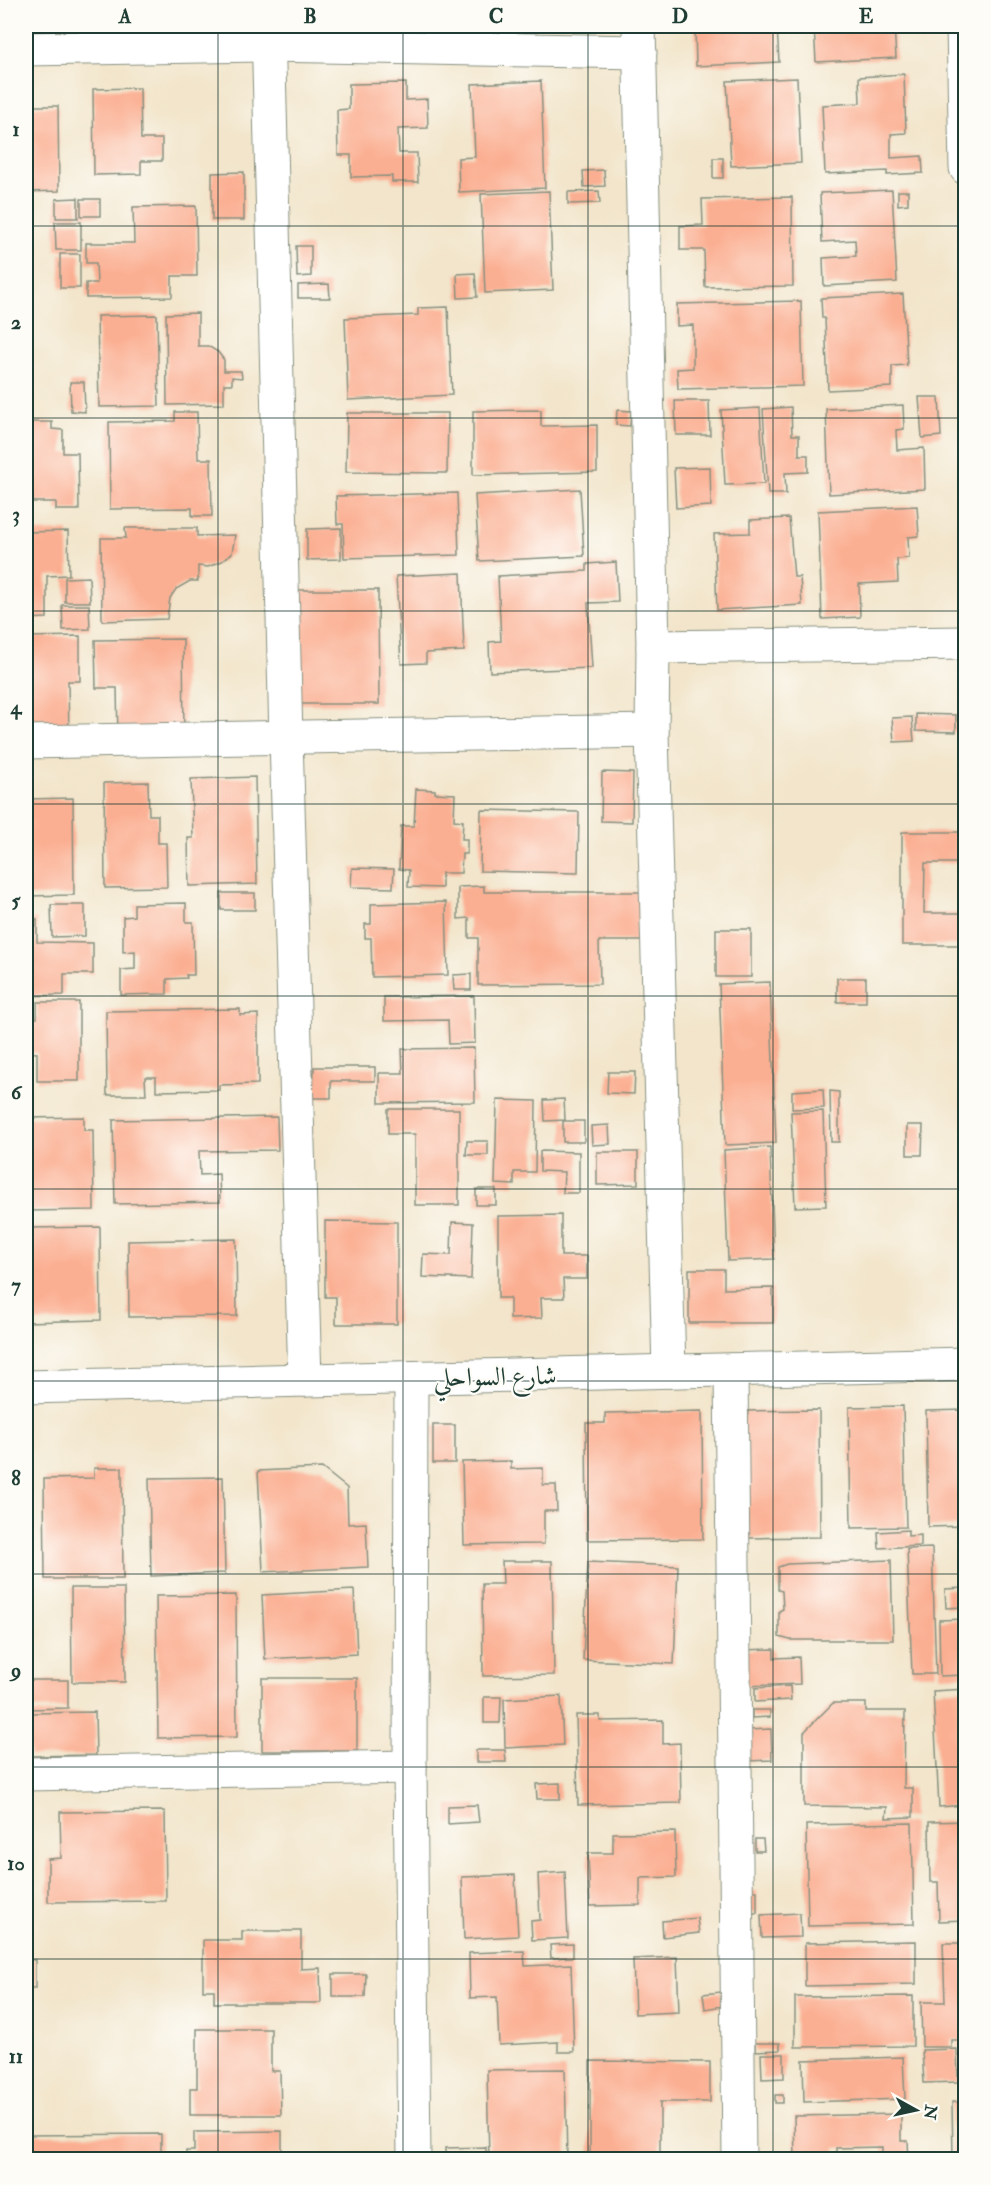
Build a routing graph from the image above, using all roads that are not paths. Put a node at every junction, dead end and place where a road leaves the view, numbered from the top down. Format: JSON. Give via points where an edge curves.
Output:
{"nodes":[{"id":1,"x":963,"y":26,"type":"edge"},
{"id":2,"x":268,"y":35,"type":"edge"},
{"id":3,"x":640,"y":39,"type":"edge"},
{"id":4,"x":26,"y":49,"type":"edge"},
{"id":5,"x":966,"y":168,"type":"edge"},
{"id":6,"x":966,"y":643,"type":"edge"},
{"id":7,"x":653,"y":647,"type":"junction"},
{"id":8,"x":652,"y":731,"type":"junction"},
{"id":9,"x":286,"y":738,"type":"junction"},
{"id":10,"x":26,"y":742,"type":"edge"},
{"id":11,"x":966,"y":1364,"type":"edge"},
{"id":12,"x":731,"y":1370,"type":"junction"},
{"id":13,"x":669,"y":1371,"type":"junction"},
{"id":14,"x":411,"y":1378,"type":"junction"},
{"id":15,"x":305,"y":1380,"type":"junction"},
{"id":16,"x":26,"y":1388,"type":"edge"},
{"id":17,"x":410,"y":1767,"type":"junction"},
{"id":18,"x":26,"y":1774,"type":"edge"},
{"id":19,"x":414,"y":2160,"type":"edge"},
{"id":20,"x":740,"y":2160,"type":"edge"}],
"edges":[{"from":1,"to":5,"type":"street"},
{"from":2,"to":3,"type":"street"},
{"from":2,"to":4,"type":"street"},
{"from":2,"to":9,"type":"street"},
{"from":3,"to":7,"type":"street"},
{"from":6,"to":7,"type":"street"},
{"from":7,"to":8,"type":"street"},
{"from":8,"to":9,"type":"street"},
{"from":8,"to":13,"type":"street"},
{"from":9,"to":10,"type":"street"},
{"from":9,"to":15,"type":"street"},
{"from":11,"to":12,"type":"street","name":"شارع السواحلي"},
{"from":12,"to":13,"type":"street","name":"شارع السواحلي"},
{"from":12,"to":20,"type":"street"},
{"from":13,"to":14,"type":"street","name":"شارع السواحلي"},
{"from":14,"to":15,"type":"street","name":"شارع السواحلي"},
{"from":14,"to":17,"type":"street"},
{"from":15,"to":16,"type":"street","name":"شارع السواحلي"},
{"from":17,"to":18,"type":"street"},
{"from":17,"to":19,"type":"street"}]}
